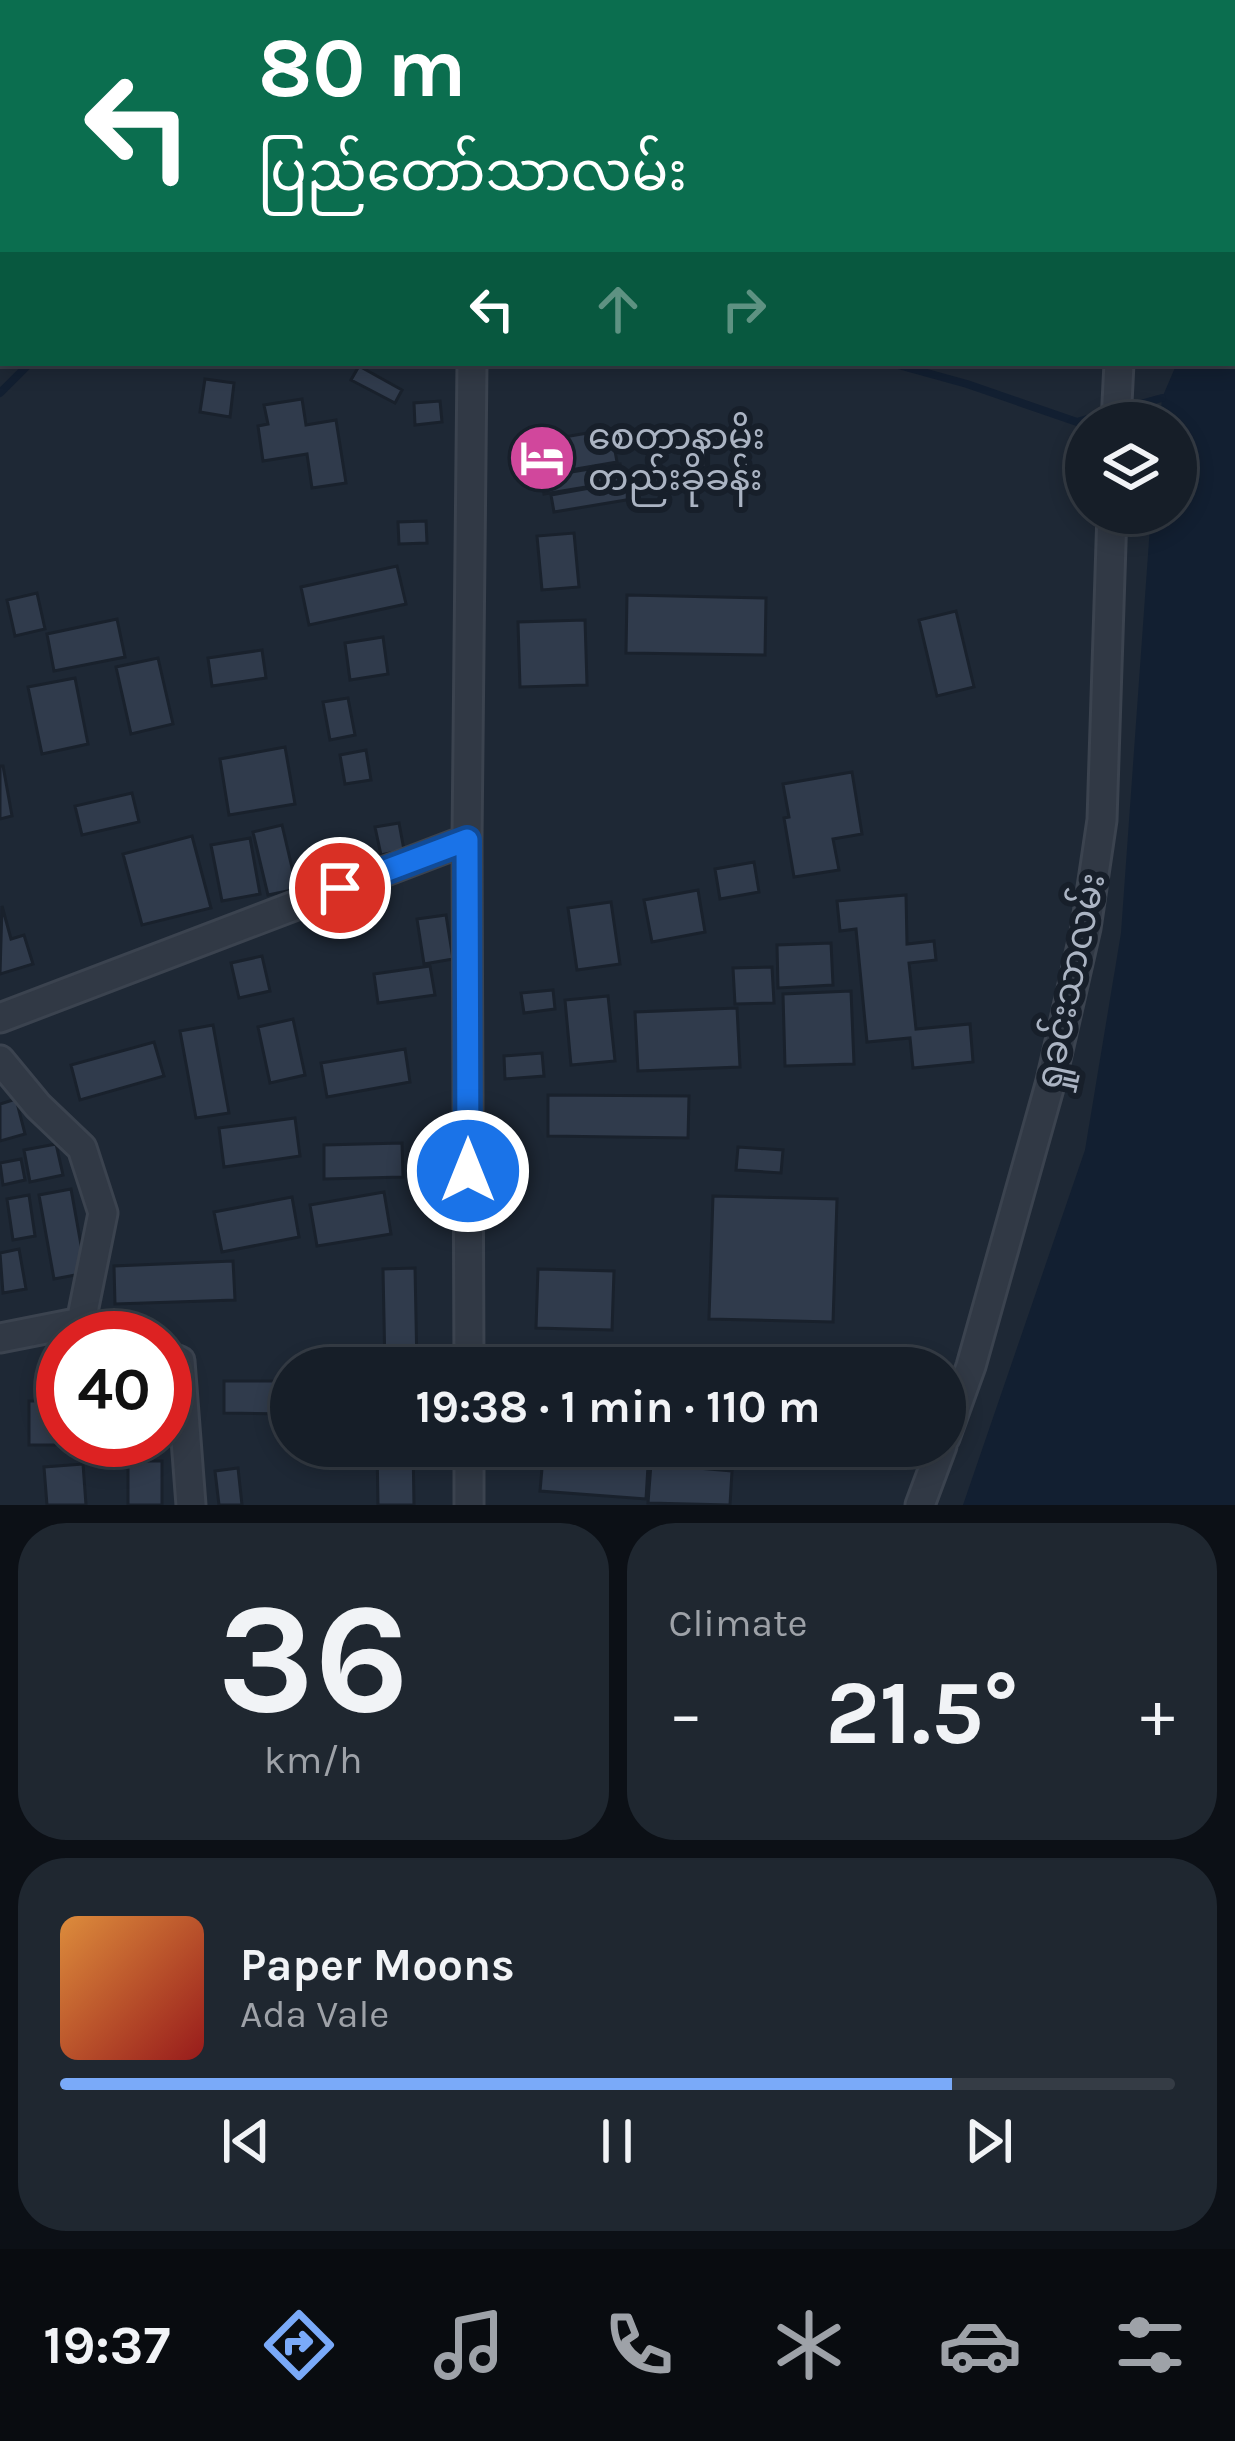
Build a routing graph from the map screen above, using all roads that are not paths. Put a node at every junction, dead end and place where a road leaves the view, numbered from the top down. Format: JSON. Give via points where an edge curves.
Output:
{"nodes":[{"id":1,"x":472,"y":366,"type":"edge"},
{"id":2,"x":1111,"y":534,"type":"edge"},
{"id":3,"x":467,"y":840,"type":"junction"},
{"id":4,"x":0,"y":1018,"type":"edge"},
{"id":5,"x":0,"y":1060,"type":"edge"},
{"id":6,"x":83,"y":1311,"type":"edge"},
{"id":7,"x":36,"y":1331,"type":"edge"},
{"id":8,"x":0,"y":1339,"type":"edge"},
{"id":9,"x":469,"y":1347,"type":"edge"},
{"id":10,"x":966,"y":1378,"type":"edge"},
{"id":11,"x":188,"y":1467,"type":"edge"},
{"id":12,"x":469,"y":1467,"type":"edge"},
{"id":13,"x":934,"y":1467,"type":"edge"},
{"id":14,"x":191,"y":1505,"type":"edge"},
{"id":15,"x":469,"y":1505,"type":"edge"},
{"id":16,"x":920,"y":1505,"type":"edge"}],
"edges":[{"from":1,"to":3,"type":"street"},
{"from":2,"to":10,"type":"street","name":"ရှုခင်းသာလမ်း","via":[[1102,820],[1090,910],[1051,1081]]},
{"from":3,"to":4,"type":"street"},
{"from":3,"to":9,"type":"street"},
{"from":5,"to":6,"type":"street","via":[[82,1148],[103,1213]]},
{"from":7,"to":8,"type":"street"},
{"from":11,"to":14,"type":"street"},
{"from":12,"to":15,"type":"street"},
{"from":13,"to":16,"type":"street","name":"ရှုခင်းသာလမ်း"}]}
